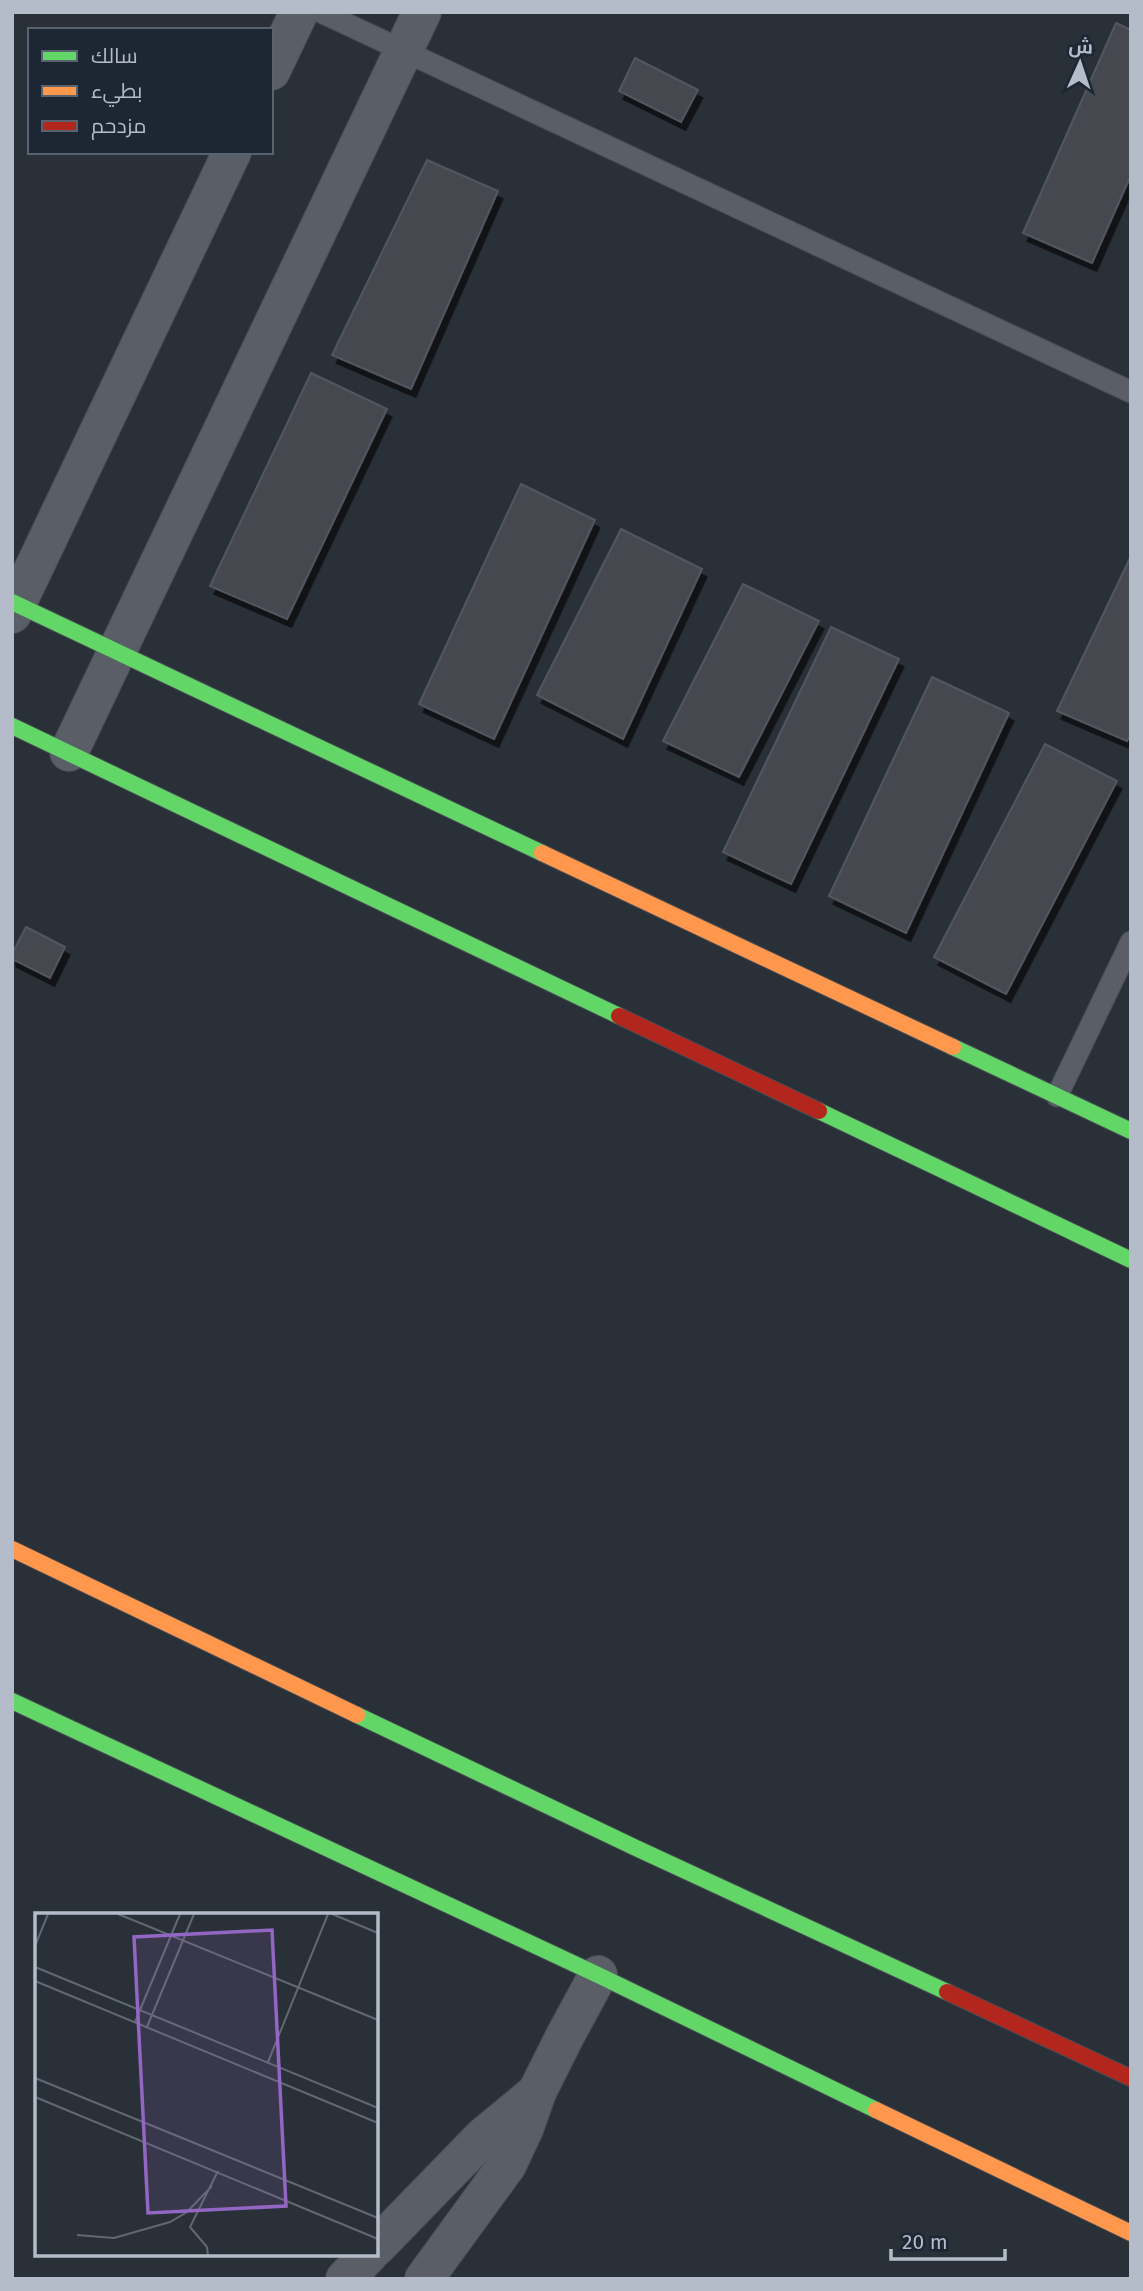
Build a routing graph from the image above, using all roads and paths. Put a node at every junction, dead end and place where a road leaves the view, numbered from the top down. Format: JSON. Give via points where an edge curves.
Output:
{"nodes":[{"id":1,"x":299,"y":12,"type":"edge"},
{"id":2,"x":321,"y":12,"type":"edge"},
{"id":3,"x":422,"y":12,"type":"edge"},
{"id":4,"x":404,"y":51,"type":"junction"},
{"id":5,"x":273,"y":67,"type":"edge"},
{"id":6,"x":231,"y":154,"type":"edge"},
{"id":7,"x":1131,"y":392,"type":"edge"},
{"id":8,"x":14,"y":606,"type":"edge"},
{"id":9,"x":117,"y":651,"type":"junction"},
{"id":10,"x":12,"y":726,"type":"edge"},
{"id":11,"x":69,"y":752,"type":"junction"},
{"id":12,"x":1131,"y":942,"type":"edge"},
{"id":13,"x":1057,"y":1096,"type":"junction"},
{"id":14,"x":1131,"y":1131,"type":"edge"},
{"id":15,"x":1131,"y":1260,"type":"edge"},
{"id":16,"x":12,"y":1549,"type":"edge"},
{"id":17,"x":12,"y":1701,"type":"edge"},
{"id":18,"x":598,"y":1975,"type":"junction"},
{"id":19,"x":1131,"y":2078,"type":"edge"},
{"id":20,"x":537,"y":2092,"type":"junction"},
{"id":21,"x":1131,"y":2233,"type":"edge"},
{"id":22,"x":378,"y":2245,"type":"edge"},
{"id":23,"x":367,"y":2256,"type":"edge"},
{"id":24,"x":345,"y":2279,"type":"edge"},
{"id":25,"x":424,"y":2279,"type":"edge"}],
"edges":[{"from":1,"to":5,"type":"street"},
{"from":2,"to":4,"type":"lane"},
{"from":3,"to":4,"type":"street"},
{"from":4,"to":7,"type":"lane"},
{"from":4,"to":9,"type":"street"},
{"from":6,"to":8,"type":"street"},
{"from":8,"to":9,"type":"street"},
{"from":9,"to":11,"type":"street"},
{"from":9,"to":13,"type":"street"},
{"from":10,"to":11,"type":"street"},
{"from":11,"to":15,"type":"street"},
{"from":12,"to":13,"type":"lane"},
{"from":13,"to":14,"type":"street"},
{"from":16,"to":19,"type":"street"},
{"from":17,"to":18,"type":"street"},
{"from":18,"to":20,"type":"street"},
{"from":18,"to":21,"type":"street"},
{"from":20,"to":22,"type":"street","via":[[484,2137]]},
{"from":20,"to":25,"type":"street","via":[[507,2165]]},
{"from":23,"to":24,"type":"street"}]}
